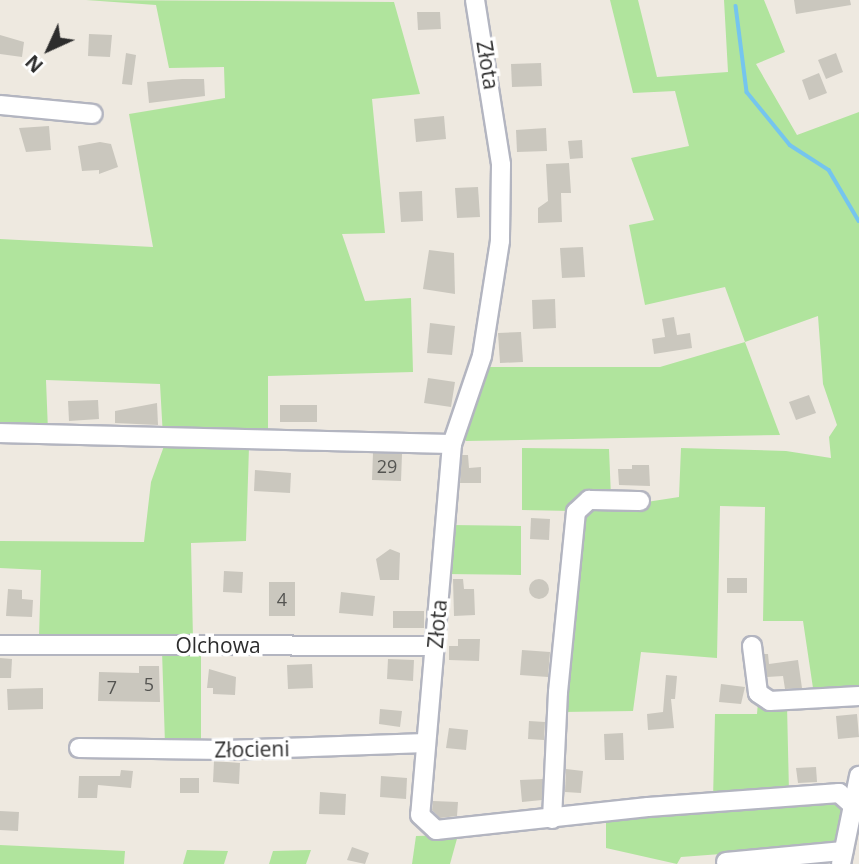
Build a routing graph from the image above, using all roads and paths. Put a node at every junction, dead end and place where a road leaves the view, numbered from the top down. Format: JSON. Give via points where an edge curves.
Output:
{"nodes":[{"id":1,"x":475,"y":0,"type":"edge"},
{"id":2,"x":0,"y":105,"type":"edge"},
{"id":3,"x":93,"y":114,"type":"dead end"},
{"id":4,"x":0,"y":433,"type":"edge"},
{"id":5,"x":452,"y":444,"type":"junction"},
{"id":6,"x":640,"y":501,"type":"dead end"},
{"id":7,"x":0,"y":645,"type":"edge"},
{"id":8,"x":435,"y":646,"type":"junction"},
{"id":9,"x":752,"y":646,"type":"dead end"},
{"id":10,"x":859,"y":696,"type":"edge"},
{"id":11,"x":426,"y":743,"type":"junction"},
{"id":12,"x":79,"y":748,"type":"dead end"},
{"id":13,"x":859,"y":776,"type":"edge"},
{"id":14,"x":850,"y":803,"type":"junction"},
{"id":15,"x":552,"y":818,"type":"junction"},
{"id":16,"x":842,"y":858,"type":"edge"},
{"id":17,"x":726,"y":862,"type":"dead end"}],
"edges":[{"from":1,"to":5,"type":"street","name":"Złota","via":[[501,165],[500,241],[482,356]]},
{"from":2,"to":3,"type":"street"},
{"from":4,"to":5,"type":"street"},
{"from":5,"to":8,"type":"street","name":"Złota"},
{"from":6,"to":15,"type":"street","via":[[589,500],[576,512],[558,692]]},
{"from":7,"to":8,"type":"street","name":"Olchowa"},
{"from":8,"to":11,"type":"street","name":"Złota"},
{"from":9,"to":10,"type":"street","via":[[758,693],[770,701]]},
{"from":11,"to":12,"type":"street","name":"Złocieni","via":[[226,750]]},
{"from":11,"to":15,"type":"street","name":"Złota","via":[[421,815],[427,825],[436,830]]},
{"from":13,"to":14,"type":"street"},
{"from":14,"to":15,"type":"street","name":"Złota","via":[[839,793]]},
{"from":14,"to":16,"type":"street"},
{"from":16,"to":17,"type":"street"}]}
